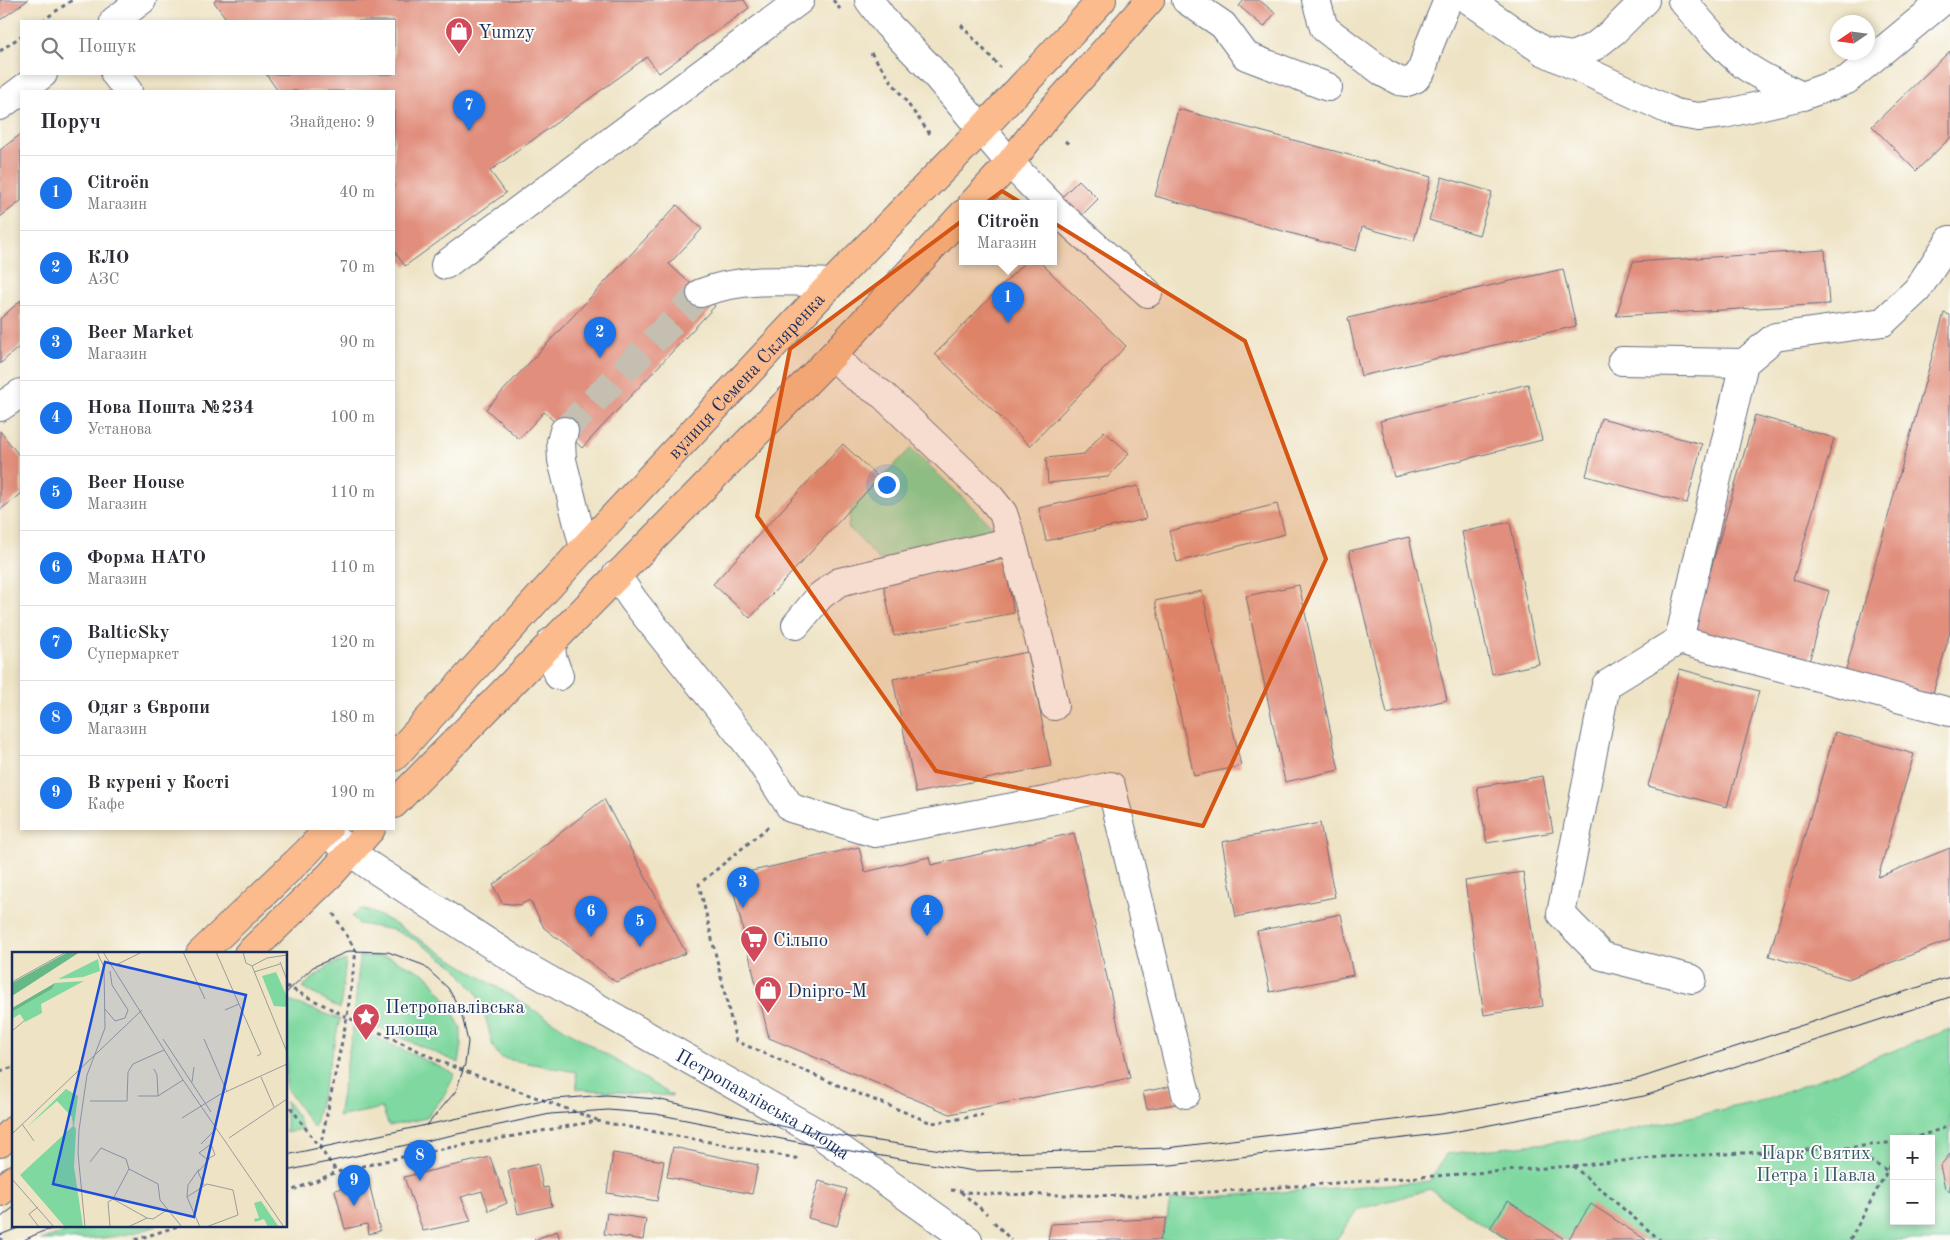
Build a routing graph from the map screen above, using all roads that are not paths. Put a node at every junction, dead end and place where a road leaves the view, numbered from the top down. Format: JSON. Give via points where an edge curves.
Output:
{"nodes":[{"id":1,"x":142,"y":0,"type":"edge"},
{"id":2,"x":800,"y":0,"type":"edge"},
{"id":3,"x":869,"y":0,"type":"edge"},
{"id":4,"x":1102,"y":0,"type":"edge"},
{"id":5,"x":1150,"y":0,"type":"edge"},
{"id":6,"x":1186,"y":0,"type":"edge"},
{"id":7,"x":1316,"y":0,"type":"edge"},
{"id":8,"x":1645,"y":0,"type":"edge"},
{"id":9,"x":1682,"y":0,"type":"edge"},
{"id":10,"x":1944,"y":0,"type":"edge"},
{"id":11,"x":1454,"y":1,"type":"edge"},
{"id":12,"x":115,"y":20,"type":"edge"},
{"id":13,"x":1543,"y":51,"type":"junction"},
{"id":14,"x":42,"y":75,"type":"edge"},
{"id":15,"x":116,"y":75,"type":"edge"},
{"id":16,"x":1328,"y":87,"type":"dead end"},
{"id":17,"x":22,"y":90,"type":"edge"},
{"id":18,"x":127,"y":90,"type":"edge"},
{"id":19,"x":20,"y":91,"type":"edge"},
{"id":20,"x":1802,"y":96,"type":"junction"},
{"id":21,"x":0,"y":106,"type":"edge"},
{"id":22,"x":982,"y":129,"type":"junction"},
{"id":23,"x":1010,"y":163,"type":"junction"},
{"id":24,"x":976,"y":200,"type":"edge"},
{"id":25,"x":1046,"y":200,"type":"edge"},
{"id":26,"x":1057,"y":212,"type":"edge"},
{"id":27,"x":959,"y":218,"type":"edge"},
{"id":28,"x":1949,"y":242,"type":"edge"},
{"id":29,"x":445,"y":265,"type":"dead end"},
{"id":30,"x":832,"y":283,"type":"junction"},
{"id":31,"x":701,"y":293,"type":"tunnel mouth"},
{"id":32,"x":1148,"y":293,"type":"dead end"},
{"id":33,"x":833,"y":355,"type":"junction"},
{"id":34,"x":1622,"y":361,"type":"dead end"},
{"id":35,"x":1744,"y":363,"type":"junction"},
{"id":36,"x":20,"y":395,"type":"edge"},
{"id":37,"x":0,"y":407,"type":"edge"},
{"id":38,"x":564,"y":431,"type":"tunnel mouth"},
{"id":39,"x":1012,"y":541,"type":"junction"},
{"id":40,"x":584,"y":548,"type":"junction"},
{"id":41,"x":616,"y":575,"type":"junction"},
{"id":42,"x":796,"y":625,"type":"dead end"},
{"id":43,"x":1679,"y":640,"type":"junction"},
{"id":44,"x":1054,"y":706,"type":"dead end"},
{"id":45,"x":1950,"y":712,"type":"edge"},
{"id":46,"x":395,"y":756,"type":"edge"},
{"id":47,"x":395,"y":803,"type":"edge"},
{"id":48,"x":327,"y":830,"type":"edge"},
{"id":49,"x":370,"y":830,"type":"edge"},
{"id":50,"x":350,"y":853,"type":"junction"},
{"id":51,"x":202,"y":952,"type":"edge"},
{"id":52,"x":250,"y":952,"type":"edge"},
{"id":53,"x":1692,"y":979,"type":"dead end"},
{"id":54,"x":1186,"y":1094,"type":"dead end"},
{"id":55,"x":12,"y":1132,"type":"edge"},
{"id":56,"x":0,"y":1143,"type":"edge"},
{"id":57,"x":12,"y":1181,"type":"edge"},
{"id":58,"x":0,"y":1192,"type":"edge"},
{"id":59,"x":968,"y":1240,"type":"edge"}],
"edges":[{"from":1,"to":12,"type":"street"},
{"from":2,"to":29,"type":"street"},
{"from":3,"to":22,"type":"street"},
{"from":4,"to":22,"type":"main road","name":"вулиця Семена Скляренка"},
{"from":5,"to":23,"type":"main road"},
{"from":6,"to":16,"type":"street","via":[[1223,26],[1246,56]]},
{"from":7,"to":11,"type":"street","via":[[1324,28],[1384,72],[1407,82],[1415,79],[1422,70],[1429,46]]},
{"from":8,"to":13,"type":"street","via":[[1595,46],[1572,56]]},
{"from":9,"to":20,"type":"street","via":[[1744,66]]},
{"from":10,"to":20,"type":"street","via":[[1848,80]]},
{"from":11,"to":13,"type":"street"},
{"from":13,"to":20,"type":"street","via":[[1675,112],[1698,117]]},
{"from":14,"to":17,"type":"street"},
{"from":15,"to":18,"type":"street"},
{"from":19,"to":21,"type":"street"},
{"from":22,"to":23,"type":"street"},
{"from":22,"to":30,"type":"main road","name":"вулиця Семена Скляренка"},
{"from":23,"to":24,"type":"main road"},
{"from":23,"to":25,"type":"street"},
{"from":26,"to":32,"type":"street"},
{"from":27,"to":33,"type":"main road"},
{"from":28,"to":35,"type":"street","via":[[1918,290],[1883,322],[1775,337]]},
{"from":30,"to":31,"type":"street","via":[[776,281],[719,286]]},
{"from":30,"to":40,"type":"main road","name":"вулиця Семена Скляренка"},
{"from":33,"to":39,"type":"street","via":[[853,375],[883,395],[990,497],[1004,513]]},
{"from":33,"to":41,"type":"main road"},
{"from":34,"to":35,"type":"street"},
{"from":35,"to":43,"type":"street"},
{"from":36,"to":37,"type":"street"},
{"from":38,"to":40,"type":"street","via":[[562,460]]},
{"from":39,"to":42,"type":"street","via":[[839,582],[820,596]]},
{"from":39,"to":44,"type":"street","via":[[1043,652]]},
{"from":40,"to":46,"type":"main road","name":"вулиця Семена Скляренка"},
{"from":41,"to":47,"type":"main road"},
{"from":41,"to":54,"type":"street","via":[[754,752],[791,808],[874,833],[1111,786]]},
{"from":43,"to":45,"type":"street"},
{"from":43,"to":53,"type":"street","via":[[1606,685],[1561,914],[1602,956]]},
{"from":48,"to":50,"type":"street","name":"Петропавлівська площа"},
{"from":48,"to":51,"type":"main road"},
{"from":49,"to":50,"type":"main road"},
{"from":50,"to":52,"type":"main road"},
{"from":50,"to":59,"type":"street","name":"Петропавлівська площа","via":[[521,964],[818,1132]]},
{"from":55,"to":56,"type":"main road"},
{"from":57,"to":58,"type":"main road"}]}
